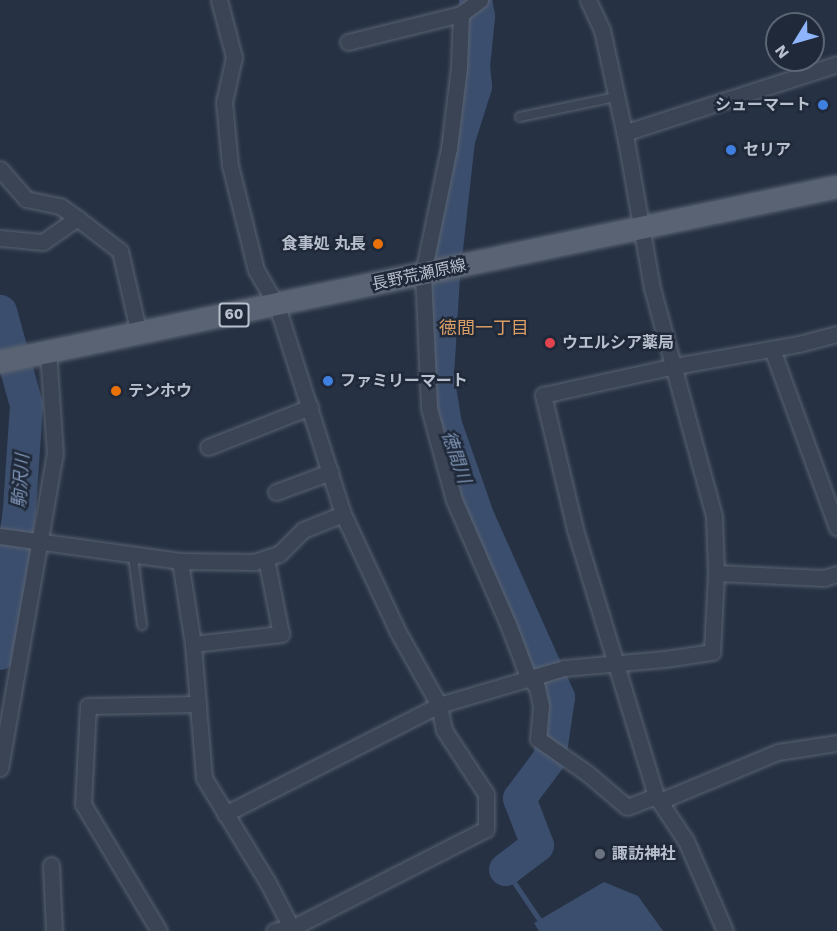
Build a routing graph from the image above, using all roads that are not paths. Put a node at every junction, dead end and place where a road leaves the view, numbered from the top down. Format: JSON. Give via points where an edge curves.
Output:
{"nodes":[{"id":1,"x":219,"y":0,"type":"edge"},
{"id":2,"x":480,"y":0,"type":"edge"},
{"id":3,"x":588,"y":0,"type":"edge"},
{"id":4,"x":463,"y":13,"type":"junction"},
{"id":5,"x":348,"y":42,"type":"dead end"},
{"id":6,"x":837,"y":64,"type":"edge"},
{"id":7,"x":616,"y":98,"type":"junction"},
{"id":8,"x":520,"y":117,"type":"dead end"},
{"id":9,"x":624,"y":133,"type":"junction"},
{"id":10,"x":0,"y":169,"type":"edge"},
{"id":11,"x":837,"y":187,"type":"edge"},
{"id":12,"x":77,"y":218,"type":"junction"},
{"id":13,"x":641,"y":230,"type":"junction"},
{"id":14,"x":0,"y":238,"type":"edge"},
{"id":15,"x":426,"y":273,"type":"junction"},
{"id":16,"x":277,"y":306,"type":"junction"},
{"id":17,"x":140,"y":334,"type":"junction"},
{"id":18,"x":837,"y":334,"type":"edge"},
{"id":19,"x":772,"y":349,"type":"junction"},
{"id":20,"x":43,"y":353,"type":"junction"},
{"id":21,"x":0,"y":362,"type":"edge"},
{"id":22,"x":675,"y":366,"type":"junction"},
{"id":23,"x":310,"y":407,"type":"junction"},
{"id":24,"x":208,"y":447,"type":"dead end"},
{"id":25,"x":330,"y":472,"type":"junction"},
{"id":26,"x":276,"y":492,"type":"dead end"},
{"id":27,"x":343,"y":514,"type":"junction"},
{"id":28,"x":837,"y":528,"type":"edge"},
{"id":29,"x":2,"y":536,"type":"edge"},
{"id":30,"x":36,"y":541,"type":"junction"},
{"id":31,"x":133,"y":556,"type":"junction"},
{"id":32,"x":266,"y":558,"type":"junction"},
{"id":33,"x":180,"y":561,"type":"junction"},
{"id":34,"x":716,"y":573,"type":"junction"},
{"id":35,"x":837,"y":574,"type":"edge"},
{"id":36,"x":142,"y":625,"type":"dead end"},
{"id":37,"x":193,"y":644,"type":"junction"},
{"id":38,"x":618,"y":663,"type":"junction"},
{"id":39,"x":532,"y":676,"type":"junction"},
{"id":40,"x":198,"y":704,"type":"junction"},
{"id":41,"x":439,"y":705,"type":"junction"},
{"id":42,"x":837,"y":743,"type":"edge"},
{"id":43,"x":0,"y":768,"type":"edge"},
{"id":44,"x":658,"y":799,"type":"junction"},
{"id":45,"x":225,"y":814,"type":"junction"},
{"id":46,"x":51,"y":865,"type":"dead end"},
{"id":47,"x":293,"y":929,"type":"edge"},
{"id":48,"x":54,"y":931,"type":"edge"},
{"id":49,"x":159,"y":931,"type":"edge"},
{"id":50,"x":274,"y":931,"type":"edge"},
{"id":51,"x":725,"y":931,"type":"edge"}],
"edges":[{"from":1,"to":16,"type":"street","via":[[234,57],[224,102],[230,165],[256,270]]},
{"from":2,"to":4,"type":"street"},
{"from":3,"to":7,"type":"street","via":[[602,30]]},
{"from":4,"to":5,"type":"street"},
{"from":4,"to":15,"type":"street","via":[[449,148]]},
{"from":6,"to":9,"type":"street"},
{"from":7,"to":8,"type":"lane"},
{"from":7,"to":9,"type":"street"},
{"from":9,"to":13,"type":"street"},
{"from":10,"to":12,"type":"street","via":[[26,199],[60,206]]},
{"from":11,"to":13,"type":"main road","name":"長野荒瀬原線","number":"60"},
{"from":12,"to":14,"type":"street","via":[[43,242]]},
{"from":12,"to":17,"type":"street","via":[[120,251]]},
{"from":13,"to":15,"type":"main road","name":"長野荒瀬原線","number":"60"},
{"from":13,"to":22,"type":"street","via":[[652,288]]},
{"from":15,"to":16,"type":"main road","name":"長野荒瀬原線","number":"60"},
{"from":15,"to":39,"type":"street","via":[[429,408],[454,500]]},
{"from":16,"to":17,"type":"main road","name":"長野荒瀬原線","number":"60"},
{"from":16,"to":23,"type":"street"},
{"from":17,"to":20,"type":"main road","name":"長野荒瀬原線","number":"60"},
{"from":18,"to":19,"type":"street"},
{"from":19,"to":22,"type":"street"},
{"from":19,"to":28,"type":"street"},
{"from":20,"to":21,"type":"main road","name":"長野荒瀬原線","number":"60"},
{"from":20,"to":30,"type":"street","via":[[55,454]]},
{"from":22,"to":34,"type":"street","via":[[714,516]]},
{"from":22,"to":38,"type":"street","via":[[543,395],[575,529]]},
{"from":23,"to":24,"type":"street"},
{"from":23,"to":25,"type":"street"},
{"from":25,"to":26,"type":"street"},
{"from":25,"to":27,"type":"street"},
{"from":27,"to":32,"type":"street","via":[[303,530],[279,554]]},
{"from":27,"to":41,"type":"street","via":[[393,622]]},
{"from":29,"to":30,"type":"street"},
{"from":30,"to":31,"type":"street"},
{"from":30,"to":43,"type":"street"},
{"from":31,"to":33,"type":"street"},
{"from":31,"to":36,"type":"lane"},
{"from":32,"to":33,"type":"street","via":[[254,562]]},
{"from":32,"to":37,"type":"street","via":[[281,634]]},
{"from":33,"to":37,"type":"street"},
{"from":34,"to":35,"type":"street","via":[[824,578]]},
{"from":34,"to":38,"type":"street","via":[[712,652]]},
{"from":37,"to":40,"type":"street"},
{"from":38,"to":39,"type":"street","via":[[564,668]]},
{"from":38,"to":44,"type":"street"},
{"from":39,"to":41,"type":"street"},
{"from":39,"to":44,"type":"street","via":[[542,706],[538,739],[627,807]]},
{"from":40,"to":45,"type":"street","via":[[204,778]]},
{"from":40,"to":49,"type":"street","via":[[88,706],[83,804]]},
{"from":41,"to":45,"type":"street"},
{"from":41,"to":47,"type":"street","via":[[444,730],[486,794],[486,829]]},
{"from":42,"to":44,"type":"street","via":[[778,752]]},
{"from":44,"to":51,"type":"street","via":[[686,841]]},
{"from":45,"to":47,"type":"street"},
{"from":46,"to":48,"type":"street"},
{"from":47,"to":50,"type":"street"}]}
